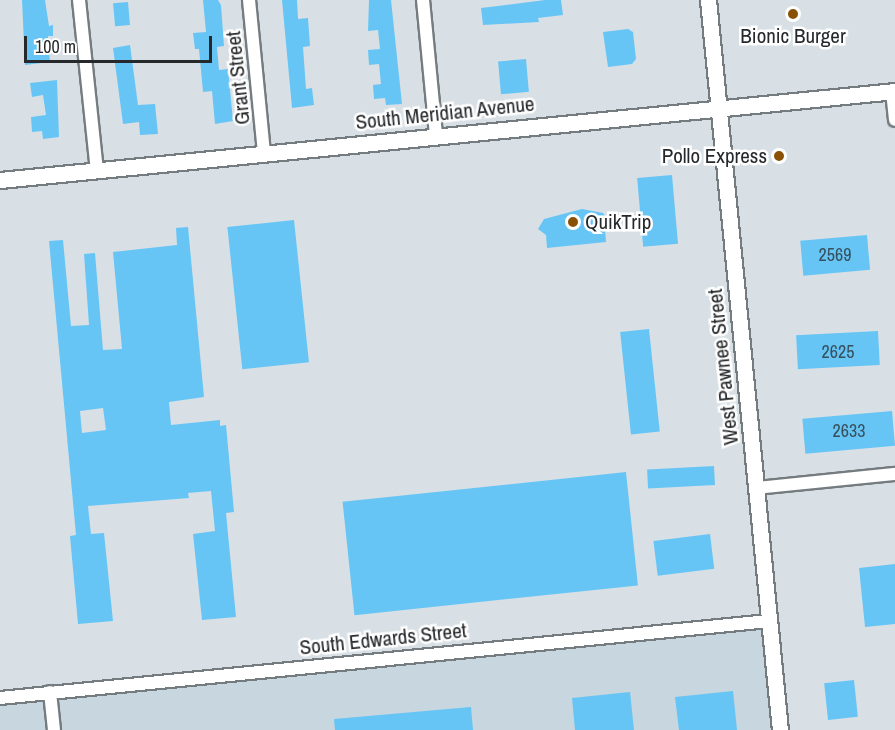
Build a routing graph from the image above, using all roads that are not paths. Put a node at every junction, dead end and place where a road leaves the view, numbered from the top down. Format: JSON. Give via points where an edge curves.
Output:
{"nodes":[{"id":1,"x":79,"y":0,"type":"edge"},
{"id":2,"x":249,"y":0,"type":"edge"},
{"id":3,"x":423,"y":0,"type":"edge"},
{"id":4,"x":708,"y":0,"type":"edge"},
{"id":5,"x":894,"y":91,"type":"edge"},
{"id":6,"x":718,"y":108,"type":"junction"},
{"id":7,"x":895,"y":120,"type":"edge"},
{"id":8,"x":436,"y":135,"type":"junction"},
{"id":9,"x":264,"y":153,"type":"junction"},
{"id":10,"x":97,"y":170,"type":"junction"},
{"id":11,"x":0,"y":180,"type":"edge"},
{"id":12,"x":895,"y":474,"type":"edge"},
{"id":13,"x":756,"y":488,"type":"junction"},
{"id":14,"x":769,"y":621,"type":"junction"},
{"id":15,"x":50,"y":692,"type":"junction"},
{"id":16,"x":0,"y":698,"type":"edge"},
{"id":17,"x":54,"y":730,"type":"edge"},
{"id":18,"x":780,"y":730,"type":"edge"}],
"edges":[{"from":1,"to":10,"type":"street"},
{"from":2,"to":9,"type":"street","name":"Grant Street"},
{"from":3,"to":8,"type":"street"},
{"from":4,"to":6,"type":"main road","name":"West Pawnee Street"},
{"from":5,"to":6,"type":"main road","name":"South Meridian Avenue"},
{"from":5,"to":7,"type":"street"},
{"from":6,"to":8,"type":"main road","name":"South Meridian Avenue"},
{"from":6,"to":13,"type":"main road","name":"West Pawnee Street"},
{"from":8,"to":9,"type":"main road","name":"South Meridian Avenue"},
{"from":9,"to":10,"type":"main road","name":"South Meridian Avenue"},
{"from":10,"to":11,"type":"main road","name":"South Meridian Avenue"},
{"from":12,"to":13,"type":"street"},
{"from":13,"to":14,"type":"main road","name":"West Pawnee Street"},
{"from":14,"to":15,"type":"street","name":"South Edwards Street"},
{"from":14,"to":18,"type":"main road","name":"West Pawnee Street"},
{"from":15,"to":16,"type":"street","name":"South Edwards Street"},
{"from":15,"to":17,"type":"street"}]}
